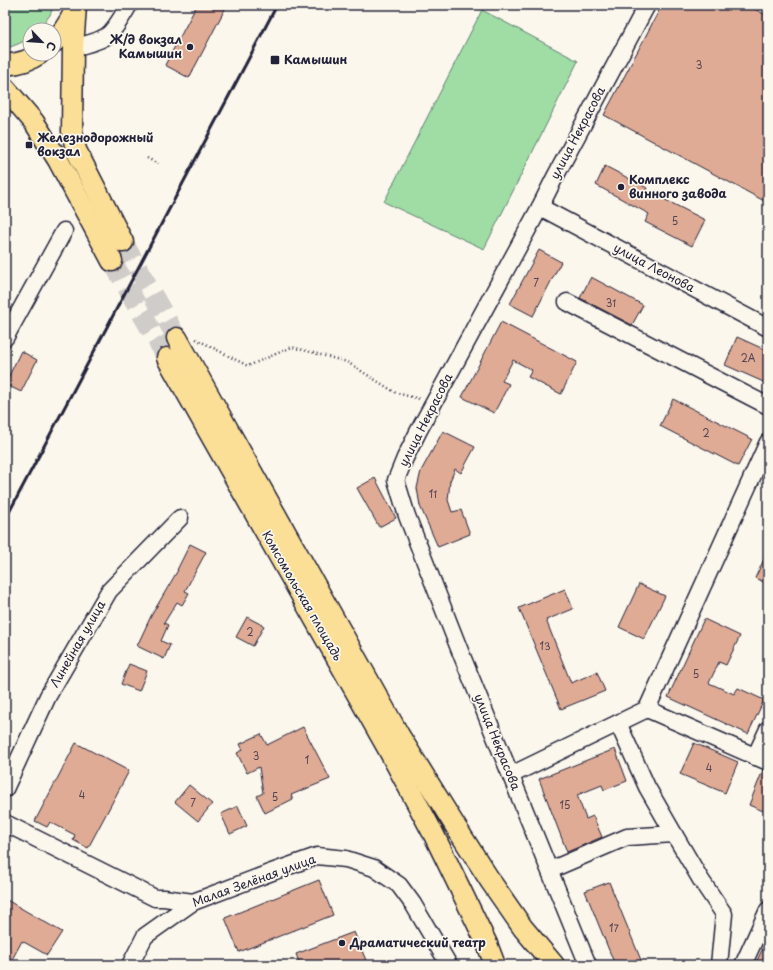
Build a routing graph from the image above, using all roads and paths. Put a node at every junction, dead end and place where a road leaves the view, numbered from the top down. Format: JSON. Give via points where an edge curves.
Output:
{"nodes":[{"id":1,"x":76,"y":5,"type":"edge"},
{"id":2,"x":129,"y":5,"type":"edge"},
{"id":3,"x":646,"y":5,"type":"edge"},
{"id":4,"x":62,"y":32,"type":"edge"},
{"id":5,"x":73,"y":48,"type":"junction"},
{"id":6,"x":22,"y":62,"type":"edge"},
{"id":7,"x":5,"y":65,"type":"edge"},
{"id":8,"x":5,"y":88,"type":"edge"},
{"id":9,"x":147,"y":158,"type":"dead end"},
{"id":10,"x":158,"y":164,"type":"dead end"},
{"id":11,"x":540,"y":207,"type":"junction"},
{"id":12,"x":64,"y":231,"type":"dead end"},
{"id":13,"x":123,"y":242,"type":"tunnel mouth"},
{"id":14,"x":112,"y":260,"type":"tunnel mouth"},
{"id":15,"x":567,"y":302,"type":"dead end"},
{"id":16,"x":768,"y":328,"type":"edge"},
{"id":17,"x":5,"y":338,"type":"edge"},
{"id":18,"x":186,"y":338,"type":"joint"},
{"id":19,"x":167,"y":358,"type":"tunnel mouth"},
{"id":20,"x":434,"y":402,"type":"junction"},
{"id":21,"x":768,"y":406,"type":"edge"},
{"id":22,"x":768,"y":442,"type":"edge"},
{"id":23,"x":180,"y":518,"type":"dead end"},
{"id":24,"x":647,"y":709,"type":"junction"},
{"id":25,"x":618,"y":723,"type":"junction"},
{"id":26,"x":768,"y":729,"type":"edge"},
{"id":27,"x":761,"y":760,"type":"edge"},
{"id":28,"x":511,"y":775,"type":"junction"},
{"id":29,"x":5,"y":789,"type":"edge"},
{"id":30,"x":5,"y":823,"type":"edge"},
{"id":31,"x":674,"y":834,"type":"junction"},
{"id":32,"x":550,"y":870,"type":"junction"},
{"id":33,"x":193,"y":902,"type":"junction"},
{"id":34,"x":768,"y":910,"type":"edge"},
{"id":35,"x":130,"y":965,"type":"edge"},
{"id":36,"x":449,"y":965,"type":"edge"},
{"id":37,"x":495,"y":965,"type":"edge"},
{"id":38,"x":554,"y":965,"type":"edge"},
{"id":39,"x":588,"y":965,"type":"edge"},
{"id":40,"x":719,"y":965,"type":"edge"},
{"id":41,"x":743,"y":965,"type":"edge"}],
"edges":[{"from":1,"to":4,"type":"main road","via":[[71,19]]},
{"from":1,"to":5,"type":"main road"},
{"from":2,"to":5,"type":"street","via":[[109,34]]},
{"from":3,"to":11,"type":"street","name":"улица Некрасова"},
{"from":5,"to":13,"type":"main road","via":[[72,131],[76,150]]},
{"from":6,"to":7,"type":"main road"},
{"from":8,"to":14,"type":"main road","via":[[34,122],[58,160]]},
{"from":9,"to":10,"type":"path"},
{"from":11,"to":16,"type":"street","name":"улица Леонова"},
{"from":11,"to":20,"type":"street","name":"улица Некрасова"},
{"from":12,"to":17,"type":"street"},
{"from":15,"to":21,"type":"street"},
{"from":18,"to":20,"type":"path","via":[[248,366],[292,347],[348,362],[396,392]]},
{"from":18,"to":38,"type":"main road","via":[[399,736],[491,882],[523,928]]},
{"from":19,"to":37,"type":"main road","name":"Комсомольская площадь","via":[[387,747],[434,835]]},
{"from":20,"to":28,"type":"street","name":"улица Некрасова","via":[[396,480],[407,516]]},
{"from":22,"to":24,"type":"street"},
{"from":23,"to":29,"type":"street","name":"Линейная улица","via":[[109,591],[48,696]]},
{"from":24,"to":25,"type":"street"},
{"from":24,"to":27,"type":"street"},
{"from":25,"to":28,"type":"street"},
{"from":25,"to":31,"type":"street","via":[[646,787]]},
{"from":26,"to":27,"type":"street"},
{"from":28,"to":32,"type":"street","name":"улица Некрасова"},
{"from":30,"to":33,"type":"street","via":[[155,898]]},
{"from":31,"to":32,"type":"street","via":[[627,838]]},
{"from":31,"to":40,"type":"street","via":[[724,914]]},
{"from":32,"to":39,"type":"street","name":"улица Некрасова"},
{"from":33,"to":35,"type":"street","name":"Малая Зелёная улица","via":[[145,936]]},
{"from":33,"to":36,"type":"street","name":"Малая Зелёная улица","via":[[317,856],[346,859],[374,868],[399,885]]},
{"from":34,"to":41,"type":"street"}]}
